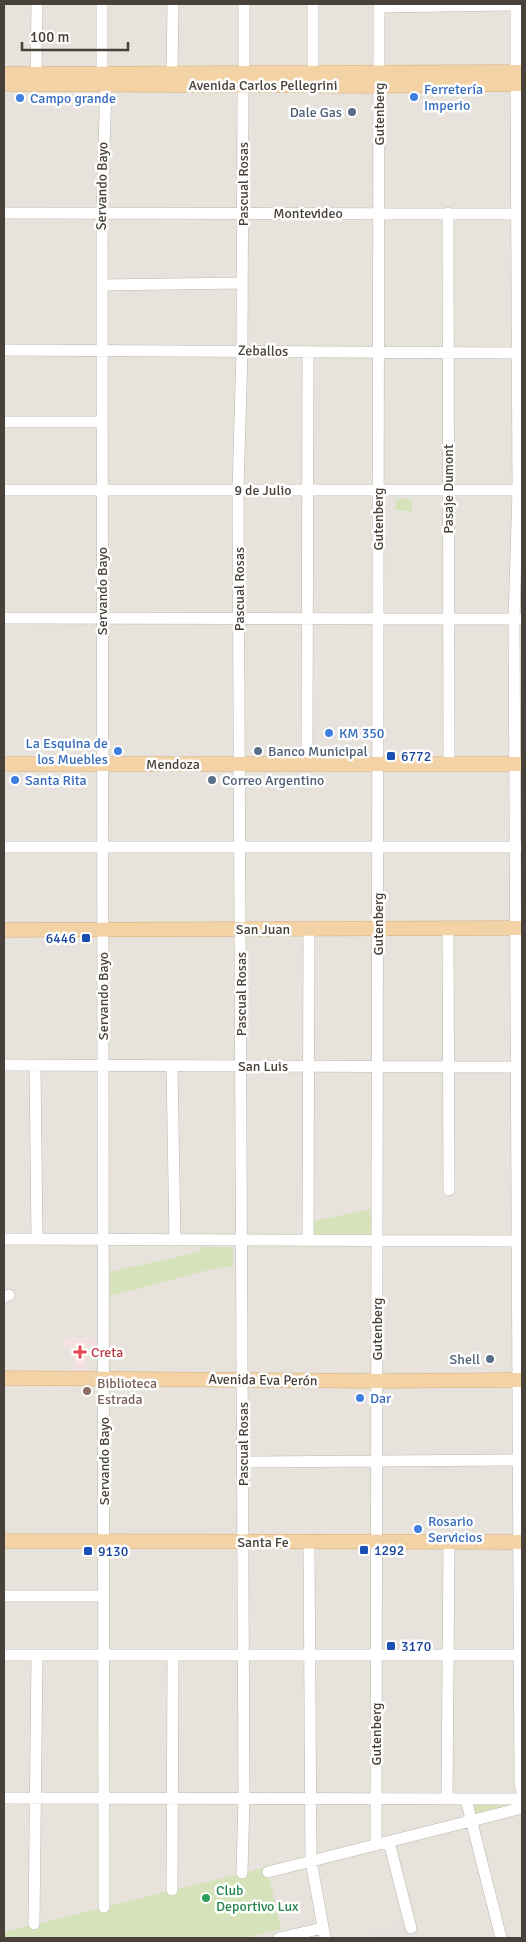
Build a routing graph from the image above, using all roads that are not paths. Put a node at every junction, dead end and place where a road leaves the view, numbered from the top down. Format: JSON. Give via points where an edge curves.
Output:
{"nodes":[{"id":1,"x":37,"y":4,"type":"edge"},
{"id":2,"x":102,"y":4,"type":"edge"},
{"id":3,"x":173,"y":4,"type":"edge"},
{"id":4,"x":244,"y":4,"type":"edge"},
{"id":5,"x":313,"y":4,"type":"edge"},
{"id":6,"x":516,"y":4,"type":"edge"},
{"id":7,"x":379,"y":5,"type":"edge"},
{"id":8,"x":4,"y":74,"type":"edge"},
{"id":9,"x":36,"y":74,"type":"junction"},
{"id":10,"x":172,"y":74,"type":"junction"},
{"id":11,"x":313,"y":74,"type":"junction"},
{"id":12,"x":519,"y":78,"type":"edge"},
{"id":13,"x":104,"y":79,"type":"junction"},
{"id":14,"x":379,"y":79,"type":"junction"},
{"id":15,"x":243,"y":80,"type":"junction"},
{"id":16,"x":4,"y":84,"type":"edge"},
{"id":17,"x":4,"y":213,"type":"edge"},
{"id":18,"x":102,"y":213,"type":"junction"},
{"id":19,"x":379,"y":213,"type":"junction"},
{"id":20,"x":448,"y":213,"type":"junction"},
{"id":21,"x":243,"y":214,"type":"junction"},
{"id":22,"x":520,"y":214,"type":"edge"},
{"id":23,"x":241,"y":283,"type":"junction"},
{"id":24,"x":102,"y":285,"type":"junction"},
{"id":25,"x":4,"y":350,"type":"edge"},
{"id":26,"x":102,"y":350,"type":"junction"},
{"id":27,"x":242,"y":351,"type":"junction"},
{"id":28,"x":308,"y":352,"type":"junction"},
{"id":29,"x":379,"y":352,"type":"junction"},
{"id":30,"x":448,"y":353,"type":"junction"},
{"id":31,"x":520,"y":353,"type":"edge"},
{"id":32,"x":4,"y":422,"type":"edge"},
{"id":33,"x":102,"y":422,"type":"junction"},
{"id":34,"x":448,"y":489,"type":"junction"},
{"id":35,"x":4,"y":490,"type":"edge"},
{"id":36,"x":102,"y":490,"type":"junction"},
{"id":37,"x":238,"y":490,"type":"junction"},
{"id":38,"x":308,"y":490,"type":"junction"},
{"id":39,"x":378,"y":490,"type":"junction"},
{"id":40,"x":520,"y":490,"type":"edge"},
{"id":41,"x":4,"y":618,"type":"edge"},
{"id":42,"x":102,"y":618,"type":"junction"},
{"id":43,"x":239,"y":618,"type":"junction"},
{"id":44,"x":308,"y":619,"type":"junction"},
{"id":45,"x":378,"y":619,"type":"junction"},
{"id":46,"x":449,"y":619,"type":"junction"},
{"id":47,"x":518,"y":619,"type":"edge"},
{"id":48,"x":4,"y":764,"type":"edge"},
{"id":49,"x":103,"y":764,"type":"junction"},
{"id":50,"x":240,"y":764,"type":"junction"},
{"id":51,"x":308,"y":764,"type":"junction"},
{"id":52,"x":378,"y":764,"type":"junction"},
{"id":53,"x":449,"y":764,"type":"junction"},
{"id":54,"x":519,"y":764,"type":"edge"},
{"id":55,"x":4,"y":847,"type":"edge"},
{"id":56,"x":103,"y":847,"type":"junction"},
{"id":57,"x":240,"y":847,"type":"junction"},
{"id":58,"x":378,"y":847,"type":"junction"},
{"id":59,"x":519,"y":847,"type":"edge"},
{"id":60,"x":448,"y":928,"type":"junction"},
{"id":61,"x":519,"y":928,"type":"edge"},
{"id":62,"x":103,"y":929,"type":"junction"},
{"id":63,"x":241,"y":929,"type":"junction"},
{"id":64,"x":309,"y":929,"type":"junction"},
{"id":65,"x":378,"y":929,"type":"junction"},
{"id":66,"x":4,"y":930,"type":"edge"},
{"id":67,"x":4,"y":1066,"type":"edge"},
{"id":68,"x":35,"y":1066,"type":"junction"},
{"id":69,"x":103,"y":1066,"type":"junction"},
{"id":70,"x":172,"y":1066,"type":"junction"},
{"id":71,"x":241,"y":1066,"type":"junction"},
{"id":72,"x":308,"y":1066,"type":"junction"},
{"id":73,"x":377,"y":1066,"type":"junction"},
{"id":74,"x":449,"y":1067,"type":"junction"},
{"id":75,"x":519,"y":1067,"type":"edge"},
{"id":76,"x":449,"y":1190,"type":"dead end"},
{"id":77,"x":4,"y":1239,"type":"edge"},
{"id":78,"x":37,"y":1239,"type":"junction"},
{"id":79,"x":104,"y":1239,"type":"junction"},
{"id":80,"x":174,"y":1240,"type":"junction"},
{"id":81,"x":242,"y":1240,"type":"junction"},
{"id":82,"x":308,"y":1240,"type":"junction"},
{"id":83,"x":377,"y":1240,"type":"junction"},
{"id":84,"x":520,"y":1241,"type":"edge"},
{"id":85,"x":4,"y":1378,"type":"edge"},
{"id":86,"x":104,"y":1379,"type":"junction"},
{"id":87,"x":242,"y":1379,"type":"junction"},
{"id":88,"x":520,"y":1380,"type":"edge"},
{"id":89,"x":377,"y":1381,"type":"junction"},
{"id":90,"x":520,"y":1460,"type":"edge"},
{"id":91,"x":376,"y":1461,"type":"junction"},
{"id":92,"x":243,"y":1462,"type":"junction"},
{"id":93,"x":4,"y":1542,"type":"edge"},
{"id":94,"x":104,"y":1542,"type":"junction"},
{"id":95,"x":243,"y":1542,"type":"junction"},
{"id":96,"x":309,"y":1542,"type":"junction"},
{"id":97,"x":376,"y":1542,"type":"junction"},
{"id":98,"x":449,"y":1542,"type":"junction"},
{"id":99,"x":521,"y":1542,"type":"edge"},
{"id":100,"x":4,"y":1596,"type":"edge"},
{"id":101,"x":104,"y":1596,"type":"junction"},
{"id":102,"x":4,"y":1655,"type":"edge"},
{"id":103,"x":37,"y":1655,"type":"junction"},
{"id":104,"x":104,"y":1655,"type":"junction"},
{"id":105,"x":173,"y":1655,"type":"junction"},
{"id":106,"x":243,"y":1655,"type":"junction"},
{"id":107,"x":309,"y":1655,"type":"junction"},
{"id":108,"x":376,"y":1655,"type":"junction"},
{"id":109,"x":448,"y":1655,"type":"junction"},
{"id":110,"x":521,"y":1655,"type":"edge"},
{"id":111,"x":522,"y":1793,"type":"edge"},
{"id":112,"x":4,"y":1798,"type":"edge"},
{"id":113,"x":35,"y":1798,"type":"junction"},
{"id":114,"x":104,"y":1798,"type":"junction"},
{"id":115,"x":173,"y":1798,"type":"junction"},
{"id":116,"x":244,"y":1798,"type":"junction"},
{"id":117,"x":310,"y":1798,"type":"junction"},
{"id":118,"x":376,"y":1799,"type":"junction"},
{"id":119,"x":447,"y":1799,"type":"junction"},
{"id":120,"x":466,"y":1799,"type":"junction"},
{"id":121,"x":522,"y":1799,"type":"edge"},
{"id":122,"x":522,"y":1808,"type":"edge"},
{"id":123,"x":472,"y":1821,"type":"junction"},
{"id":124,"x":389,"y":1842,"type":"junction"},
{"id":125,"x":376,"y":1845,"type":"junction"},
{"id":126,"x":311,"y":1861,"type":"junction"},
{"id":127,"x":268,"y":1872,"type":"dead end"},
{"id":128,"x":242,"y":1873,"type":"dead end"},
{"id":129,"x":172,"y":1890,"type":"dead end"},
{"id":130,"x":104,"y":1907,"type":"dead end"},
{"id":131,"x":34,"y":1924,"type":"dead end"},
{"id":132,"x":411,"y":1928,"type":"dead end"},
{"id":133,"x":324,"y":1933,"type":"edge"},
{"id":134,"x":279,"y":1938,"type":"edge"},
{"id":135,"x":501,"y":1938,"type":"edge"}],
"edges":[{"from":1,"to":9,"type":"street"},
{"from":2,"to":13,"type":"street","name":"Servando Bayo"},
{"from":3,"to":10,"type":"street"},
{"from":4,"to":15,"type":"street","name":"Pascual Rosas"},
{"from":5,"to":11,"type":"street"},
{"from":6,"to":7,"type":"street"},
{"from":6,"to":12,"type":"street"},
{"from":7,"to":14,"type":"street","name":"Gutenberg"},
{"from":8,"to":9,"type":"main road","name":"Avenida Carlos Pellegrini"},
{"from":9,"to":13,"type":"main road","name":"Avenida Carlos Pellegrini"},
{"from":10,"to":13,"type":"main road","name":"Avenida Carlos Pellegrini"},
{"from":10,"to":15,"type":"main road","name":"Avenida Carlos Pellegrini"},
{"from":11,"to":14,"type":"main road","name":"Avenida Carlos Pellegrini"},
{"from":11,"to":15,"type":"main road","name":"Avenida Carlos Pellegrini"},
{"from":12,"to":14,"type":"main road","name":"Avenida Carlos Pellegrini"},
{"from":12,"to":22,"type":"street"},
{"from":13,"to":15,"type":"main road","name":"Avenida Carlos Pellegrini"},
{"from":13,"to":16,"type":"main road","name":"Avenida Carlos Pellegrini"},
{"from":13,"to":18,"type":"street","name":"Servando Bayo"},
{"from":14,"to":15,"type":"main road","name":"Avenida Carlos Pellegrini"},
{"from":14,"to":19,"type":"street","name":"Gutenberg"},
{"from":15,"to":21,"type":"street","name":"Pascual Rosas"},
{"from":17,"to":18,"type":"street","name":"Montevideo"},
{"from":18,"to":21,"type":"street","name":"Montevideo"},
{"from":18,"to":24,"type":"street","name":"Servando Bayo"},
{"from":19,"to":20,"type":"street","name":"Montevideo"},
{"from":19,"to":21,"type":"street","name":"Montevideo"},
{"from":19,"to":29,"type":"street","name":"Gutenberg"},
{"from":20,"to":22,"type":"street","name":"Montevideo"},
{"from":20,"to":30,"type":"street","name":"Pasaje Dumont"},
{"from":21,"to":23,"type":"street","name":"Pascual Rosas"},
{"from":22,"to":31,"type":"street"},
{"from":23,"to":24,"type":"street"},
{"from":23,"to":27,"type":"street","name":"Pascual Rosas"},
{"from":24,"to":26,"type":"street","name":"Servando Bayo"},
{"from":25,"to":26,"type":"street","name":"Zeballos"},
{"from":26,"to":27,"type":"street","name":"Zeballos"},
{"from":26,"to":33,"type":"street","name":"Servando Bayo"},
{"from":27,"to":28,"type":"street","name":"Zeballos"},
{"from":27,"to":37,"type":"street","name":"Pascual Rosas"},
{"from":28,"to":29,"type":"street","name":"Zeballos"},
{"from":28,"to":38,"type":"street"},
{"from":29,"to":30,"type":"street","name":"Zeballos"},
{"from":29,"to":39,"type":"street","name":"Gutenberg"},
{"from":30,"to":31,"type":"street","name":"Zeballos"},
{"from":30,"to":34,"type":"street","name":"Pasaje Dumont"},
{"from":31,"to":40,"type":"street"},
{"from":32,"to":33,"type":"street"},
{"from":33,"to":36,"type":"street","name":"Servando Bayo"},
{"from":34,"to":39,"type":"street","name":"9 de Julio"},
{"from":34,"to":40,"type":"street","name":"9 de Julio"},
{"from":34,"to":46,"type":"street","name":"Pasaje Dumont"},
{"from":35,"to":36,"type":"street","name":"9 de Julio"},
{"from":36,"to":37,"type":"street","name":"9 de Julio"},
{"from":36,"to":42,"type":"street","name":"Servando Bayo"},
{"from":37,"to":38,"type":"street","name":"9 de Julio"},
{"from":37,"to":43,"type":"street","name":"Pascual Rosas"},
{"from":38,"to":39,"type":"street","name":"9 de Julio"},
{"from":38,"to":44,"type":"street"},
{"from":39,"to":45,"type":"street","name":"Gutenberg"},
{"from":40,"to":47,"type":"street"},
{"from":41,"to":42,"type":"street"},
{"from":42,"to":43,"type":"street"},
{"from":42,"to":49,"type":"street","name":"Servando Bayo"},
{"from":43,"to":44,"type":"street"},
{"from":43,"to":50,"type":"street","name":"Pascual Rosas"},
{"from":44,"to":45,"type":"street"},
{"from":44,"to":51,"type":"street"},
{"from":45,"to":46,"type":"street"},
{"from":45,"to":52,"type":"street","name":"Gutenberg"},
{"from":46,"to":47,"type":"street"},
{"from":46,"to":53,"type":"street","name":"Pasaje Dumont"},
{"from":47,"to":54,"type":"street"},
{"from":48,"to":49,"type":"main road","name":"Mendoza"},
{"from":49,"to":50,"type":"main road","name":"Mendoza"},
{"from":49,"to":56,"type":"street","name":"Servando Bayo"},
{"from":50,"to":51,"type":"main road","name":"Mendoza"},
{"from":50,"to":57,"type":"street","name":"Pascual Rosas"},
{"from":51,"to":52,"type":"main road","name":"Mendoza"},
{"from":52,"to":53,"type":"main road","name":"Mendoza"},
{"from":52,"to":58,"type":"street","name":"Gutenberg"},
{"from":53,"to":54,"type":"main road","name":"Mendoza"},
{"from":54,"to":59,"type":"street"},
{"from":55,"to":56,"type":"street"},
{"from":56,"to":57,"type":"street"},
{"from":56,"to":62,"type":"street","name":"Servando Bayo"},
{"from":57,"to":58,"type":"street"},
{"from":57,"to":63,"type":"street","name":"Pascual Rosas"},
{"from":58,"to":59,"type":"street"},
{"from":58,"to":65,"type":"street","name":"Gutenberg"},
{"from":59,"to":61,"type":"street"},
{"from":60,"to":61,"type":"main road","name":"San Juan"},
{"from":60,"to":65,"type":"main road","name":"San Juan"},
{"from":60,"to":74,"type":"street"},
{"from":61,"to":75,"type":"street"},
{"from":62,"to":63,"type":"main road","name":"San Juan"},
{"from":62,"to":66,"type":"main road","name":"San Juan"},
{"from":62,"to":69,"type":"street","name":"Servando Bayo"},
{"from":63,"to":64,"type":"main road","name":"San Juan"},
{"from":63,"to":71,"type":"street","name":"Pascual Rosas"},
{"from":64,"to":65,"type":"main road","name":"San Juan"},
{"from":64,"to":72,"type":"street"},
{"from":65,"to":73,"type":"street","name":"Gutenberg"},
{"from":67,"to":68,"type":"street","name":"San Luis"},
{"from":68,"to":69,"type":"street","name":"San Luis"},
{"from":68,"to":78,"type":"street"},
{"from":69,"to":70,"type":"street","name":"San Luis"},
{"from":69,"to":79,"type":"street","name":"Servando Bayo"},
{"from":70,"to":71,"type":"street","name":"San Luis"},
{"from":70,"to":80,"type":"street"},
{"from":71,"to":72,"type":"street","name":"San Luis"},
{"from":71,"to":81,"type":"street","name":"Pascual Rosas"},
{"from":72,"to":73,"type":"street","name":"San Luis"},
{"from":72,"to":82,"type":"street"},
{"from":73,"to":74,"type":"street","name":"San Luis"},
{"from":73,"to":83,"type":"street","name":"Gutenberg"},
{"from":74,"to":75,"type":"street","name":"San Luis"},
{"from":74,"to":76,"type":"street"},
{"from":75,"to":84,"type":"street"},
{"from":77,"to":78,"type":"street"},
{"from":78,"to":79,"type":"street"},
{"from":79,"to":80,"type":"street"},
{"from":79,"to":86,"type":"street","name":"Servando Bayo"},
{"from":80,"to":81,"type":"street"},
{"from":81,"to":82,"type":"street"},
{"from":81,"to":87,"type":"street","name":"Pascual Rosas"},
{"from":82,"to":83,"type":"street"},
{"from":83,"to":84,"type":"street"},
{"from":83,"to":89,"type":"street","name":"Gutenberg"},
{"from":84,"to":88,"type":"street"},
{"from":85,"to":86,"type":"main road","name":"Avenida Eva Perón"},
{"from":86,"to":87,"type":"main road","name":"Avenida Eva Perón"},
{"from":86,"to":94,"type":"street","name":"Servando Bayo"},
{"from":87,"to":89,"type":"main road","name":"Avenida Eva Perón"},
{"from":87,"to":92,"type":"street","name":"Pascual Rosas"},
{"from":88,"to":89,"type":"main road","name":"Avenida Eva Perón"},
{"from":88,"to":90,"type":"street"},
{"from":89,"to":91,"type":"street","name":"Gutenberg"},
{"from":90,"to":91,"type":"street"},
{"from":90,"to":99,"type":"street"},
{"from":91,"to":92,"type":"street"},
{"from":91,"to":97,"type":"street","name":"Gutenberg"},
{"from":92,"to":95,"type":"street","name":"Pascual Rosas"},
{"from":93,"to":94,"type":"main road","name":"Santa Fe"},
{"from":94,"to":95,"type":"main road","name":"Santa Fe"},
{"from":94,"to":101,"type":"street","name":"Servando Bayo"},
{"from":95,"to":96,"type":"main road","name":"Santa Fe"},
{"from":95,"to":106,"type":"street","name":"Pascual Rosas"},
{"from":96,"to":97,"type":"main road","name":"Santa Fe"},
{"from":96,"to":107,"type":"street"},
{"from":97,"to":98,"type":"main road","name":"Santa Fe"},
{"from":97,"to":108,"type":"street","name":"Gutenberg"},
{"from":98,"to":99,"type":"main road","name":"Santa Fe"},
{"from":98,"to":109,"type":"street"},
{"from":99,"to":110,"type":"street"},
{"from":100,"to":101,"type":"street"},
{"from":101,"to":104,"type":"street","name":"Servando Bayo"},
{"from":102,"to":103,"type":"street"},
{"from":103,"to":104,"type":"street"},
{"from":103,"to":113,"type":"street"},
{"from":104,"to":105,"type":"street"},
{"from":104,"to":114,"type":"street","name":"Servando Bayo"},
{"from":105,"to":106,"type":"street"},
{"from":105,"to":115,"type":"street"},
{"from":106,"to":107,"type":"street"},
{"from":106,"to":116,"type":"street","name":"Pascual Rosas"},
{"from":107,"to":108,"type":"street"},
{"from":107,"to":117,"type":"street"},
{"from":108,"to":109,"type":"street"},
{"from":108,"to":118,"type":"street","name":"Gutenberg"},
{"from":109,"to":110,"type":"street"},
{"from":109,"to":119,"type":"street"},
{"from":110,"to":111,"type":"street"},
{"from":112,"to":113,"type":"street"},
{"from":113,"to":114,"type":"street"},
{"from":113,"to":131,"type":"street"},
{"from":114,"to":115,"type":"street"},
{"from":114,"to":130,"type":"street","name":"Servando Bayo"},
{"from":115,"to":116,"type":"street"},
{"from":115,"to":129,"type":"street"},
{"from":116,"to":117,"type":"street"},
{"from":116,"to":128,"type":"street","name":"Pascual Rosas"},
{"from":117,"to":118,"type":"street"},
{"from":117,"to":126,"type":"street"},
{"from":118,"to":119,"type":"street"},
{"from":118,"to":125,"type":"street","name":"Gutenberg"},
{"from":119,"to":120,"type":"street"},
{"from":120,"to":121,"type":"street"},
{"from":120,"to":123,"type":"street"},
{"from":122,"to":123,"type":"street"},
{"from":123,"to":124,"type":"street"},
{"from":123,"to":135,"type":"street"},
{"from":124,"to":125,"type":"street"},
{"from":124,"to":132,"type":"street"},
{"from":125,"to":126,"type":"street"},
{"from":126,"to":127,"type":"street"},
{"from":126,"to":133,"type":"street"},
{"from":133,"to":134,"type":"street"}]}
